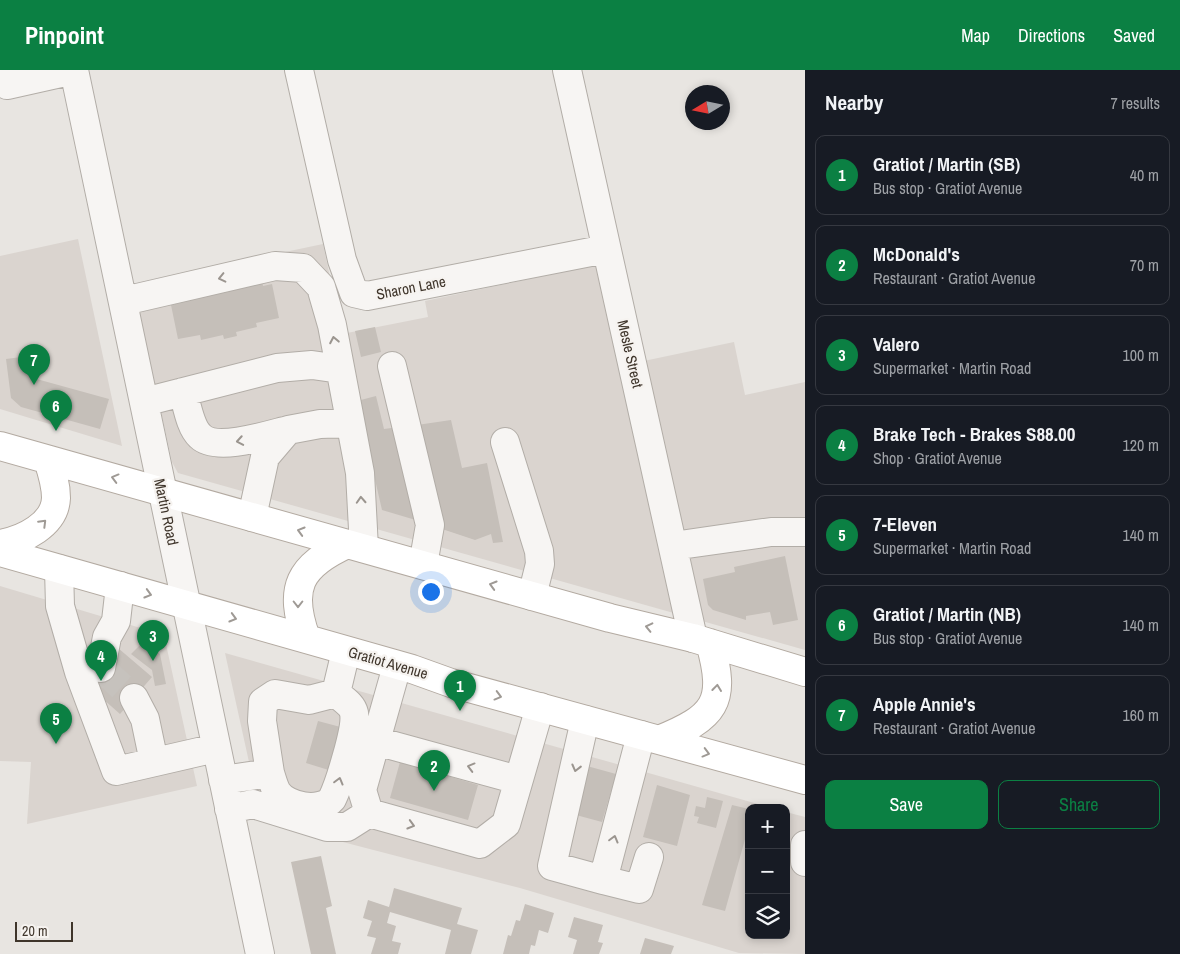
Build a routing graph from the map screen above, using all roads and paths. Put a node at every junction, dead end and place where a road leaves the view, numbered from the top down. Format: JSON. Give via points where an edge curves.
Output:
{"nodes":[{"id":1,"x":4,"y":70,"type":"edge"},
{"id":2,"x":74,"y":70,"type":"edge"},
{"id":3,"x":299,"y":70,"type":"edge"},
{"id":4,"x":567,"y":70,"type":"edge"},
{"id":5,"x":606,"y":249,"type":"junction"},
{"id":6,"x":124,"y":301,"type":"junction"},
{"id":7,"x":392,"y":366,"type":"dead end"},
{"id":8,"x":340,"y":369,"type":"junction"},
{"id":9,"x":184,"y":392,"type":"junction"},
{"id":10,"x":144,"y":402,"type":"junction"},
{"id":11,"x":350,"y":423,"type":"junction"},
{"id":12,"x":288,"y":430,"type":"junction"},
{"id":13,"x":505,"y":442,"type":"dead end"},
{"id":14,"x":0,"y":446,"type":"edge"},
{"id":15,"x":48,"y":460,"type":"junction"},
{"id":16,"x":162,"y":491,"type":"junction"},
{"id":17,"x":252,"y":517,"type":"junction"},
{"id":18,"x":805,"y":532,"type":"edge"},
{"id":19,"x":0,"y":544,"type":"edge"},
{"id":20,"x":355,"y":546,"type":"junction"},
{"id":21,"x":673,"y":546,"type":"junction"},
{"id":22,"x":0,"y":552,"type":"edge"},
{"id":23,"x":423,"y":565,"type":"junction"},
{"id":24,"x":59,"y":569,"type":"junction"},
{"id":25,"x":120,"y":586,"type":"junction"},
{"id":26,"x":532,"y":596,"type":"junction"},
{"id":27,"x":186,"y":605,"type":"junction"},
{"id":28,"x":306,"y":638,"type":"junction"},
{"id":29,"x":701,"y":640,"type":"junction"},
{"id":30,"x":346,"y":652,"type":"junction"},
{"id":31,"x":397,"y":666,"type":"junction"},
{"id":32,"x":101,"y":668,"type":"dead end"},
{"id":33,"x":805,"y":672,"type":"edge"},
{"id":34,"x":336,"y":693,"type":"junction"},
{"id":35,"x":134,"y":698,"type":"tunnel mouth"},
{"id":36,"x":540,"y":707,"type":"junction"},
{"id":37,"x":585,"y":720,"type":"junction"},
{"id":38,"x":650,"y":738,"type":"junction"},
{"id":39,"x":376,"y":741,"type":"junction"},
{"id":40,"x":216,"y":748,"type":"junction"},
{"id":41,"x":154,"y":762,"type":"junction"},
{"id":42,"x":270,"y":773,"type":"junction"},
{"id":43,"x":223,"y":780,"type":"junction"},
{"id":44,"x":518,"y":780,"type":"junction"},
{"id":45,"x":805,"y":780,"type":"edge"},
{"id":46,"x":229,"y":809,"type":"junction"},
{"id":47,"x":369,"y":813,"type":"junction"},
{"id":48,"x":805,"y":845,"type":"edge"},
{"id":49,"x":649,"y":857,"type":"dead end"},
{"id":50,"x":805,"y":862,"type":"edge"},
{"id":51,"x":603,"y":880,"type":"junction"},
{"id":52,"x":260,"y":954,"type":"edge"}],
"edges":[{"from":1,"to":2,"type":"street","via":[[7,85]]},
{"from":2,"to":6,"type":"street","name":"Martin Road"},
{"from":3,"to":5,"type":"street","name":"Sharon Lane","via":[[342,260],[354,293],[367,296]]},
{"from":4,"to":5,"type":"street","name":"Mesle Street"},
{"from":5,"to":21,"type":"street","name":"Mesle Street"},
{"from":8,"to":6,"type":"street","one_way":true,"via":[[321,287],[303,268],[275,266]]},
{"from":6,"to":10,"type":"street","name":"Martin Road"},
{"from":7,"to":23,"type":"street","via":[[430,525]]},
{"from":8,"to":9,"type":"street","via":[[312,365],[277,368]]},
{"from":8,"to":11,"type":"street"},
{"from":9,"to":10,"type":"street"},
{"from":12,"to":9,"type":"street","one_way":true,"via":[[228,443],[209,442],[199,436]]},
{"from":10,"to":16,"type":"street","name":"Martin Road"},
{"from":11,"to":12,"type":"street"},
{"from":20,"to":11,"type":"street","one_way":true,"via":[[360,473]]},
{"from":12,"to":17,"type":"street","via":[[265,457]]},
{"from":13,"to":26,"type":"street","via":[[539,551],[540,564]]},
{"from":14,"to":15,"type":"main road"},
{"from":16,"to":15,"type":"main road","one_way":true},
{"from":19,"to":15,"type":"main road","one_way":true,"via":[[29,535],[51,514],[56,500],[56,484]]},
{"from":16,"to":17,"type":"main road"},
{"from":16,"to":27,"type":"street","name":"Martin Road"},
{"from":20,"to":17,"type":"main road","one_way":true},
{"from":18,"to":21,"type":"street","via":[[771,532]]},
{"from":20,"to":23,"type":"main road"},
{"from":20,"to":28,"type":"main road","one_way":true,"via":[[316,562],[306,573],[296,604]]},
{"from":21,"to":29,"type":"street","name":"Mesle Street"},
{"from":22,"to":24,"type":"main road","name":"Gratiot Avenue"},
{"from":26,"to":23,"type":"main road","one_way":true},
{"from":24,"to":25,"type":"main road","name":"Gratiot Avenue"},
{"from":24,"to":41,"type":"street","via":[[60,606],[79,672],[116,771]]},
{"from":25,"to":27,"type":"main road","name":"Gratiot Avenue","one_way":true},
{"from":25,"to":32,"type":"street","via":[[116,621],[107,637]]},
{"from":29,"to":26,"type":"main road","one_way":true},
{"from":27,"to":28,"type":"main road","name":"Gratiot Avenue","one_way":true},
{"from":27,"to":40,"type":"street","name":"Martin Road"},
{"from":28,"to":30,"type":"main road","name":"Gratiot Avenue"},
{"from":29,"to":33,"type":"main road"},
{"from":38,"to":29,"type":"main road","one_way":true,"via":[[696,722],[714,703],[718,675]]},
{"from":30,"to":31,"type":"main road","name":"Gratiot Avenue"},
{"from":30,"to":34,"type":"street"},
{"from":31,"to":36,"type":"main road","name":"Gratiot Avenue","one_way":true},
{"from":31,"to":39,"type":"street"},
{"from":34,"to":42,"type":"street","via":[[310,700],[275,694],[262,702]]},
{"from":42,"to":34,"type":"street","one_way":true,"via":[[278,792],[295,804],[320,806],[332,799],[354,722],[350,706]]},
{"from":35,"to":41,"type":"street","via":[[145,719]]},
{"from":36,"to":37,"type":"main road","name":"Gratiot Avenue"},
{"from":36,"to":44,"type":"street"},
{"from":37,"to":38,"type":"main road","name":"Gratiot Avenue"},
{"from":37,"to":51,"type":"street","one_way":true,"via":[[552,866]]},
{"from":38,"to":45,"type":"main road","name":"Gratiot Avenue","one_way":true},
{"from":51,"to":38,"type":"street","one_way":true},
{"from":44,"to":39,"type":"street","one_way":true},
{"from":39,"to":47,"type":"street","via":[[362,790]]},
{"from":40,"to":41,"type":"street"},
{"from":40,"to":43,"type":"street","name":"Martin Road"},
{"from":42,"to":43,"type":"street"},
{"from":43,"to":46,"type":"street","name":"Martin Road"},
{"from":47,"to":44,"type":"street","one_way":true,"via":[[480,844],[506,824]]},
{"from":46,"to":47,"type":"street","via":[[253,804],[328,827],[347,827]]},
{"from":46,"to":52,"type":"street","name":"Martin Road"},
{"from":48,"to":50,"type":"street"},
{"from":49,"to":51,"type":"street","via":[[638,889]]}]}
